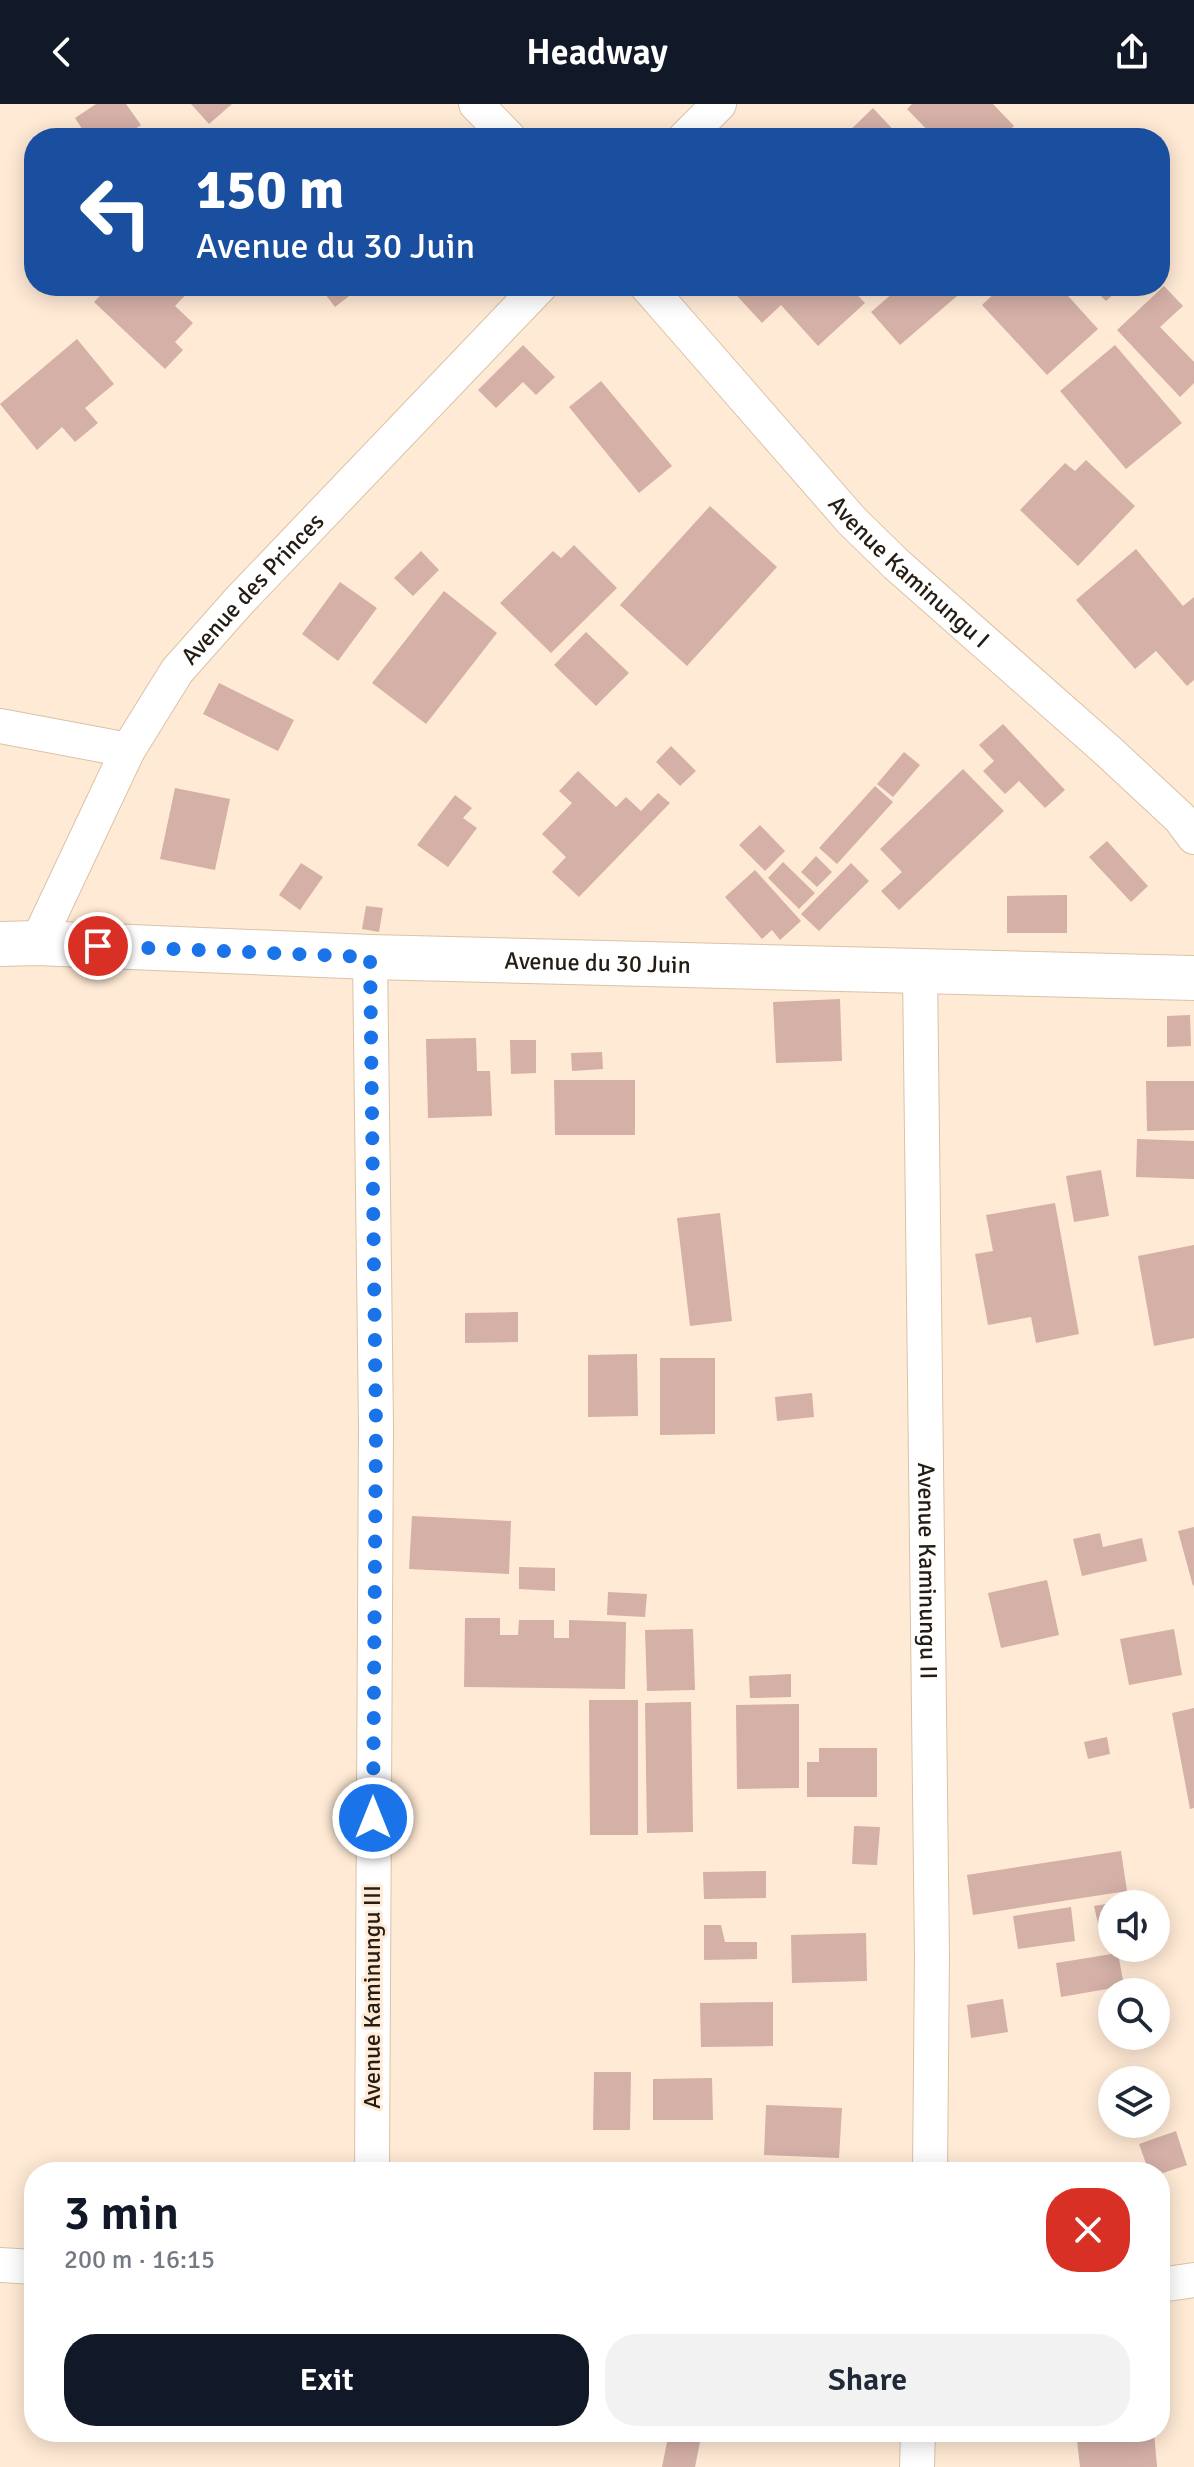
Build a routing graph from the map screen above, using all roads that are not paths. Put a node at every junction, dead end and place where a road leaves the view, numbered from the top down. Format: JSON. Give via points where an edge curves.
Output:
{"nodes":[{"id":1,"x":476,"y":104,"type":"edge"},
{"id":2,"x":719,"y":104,"type":"edge"},
{"id":3,"x":499,"y":128,"type":"edge"},
{"id":4,"x":695,"y":128,"type":"edge"},
{"id":5,"x":530,"y":296,"type":"edge"},
{"id":6,"x":656,"y":296,"type":"edge"},
{"id":7,"x":0,"y":726,"type":"edge"},
{"id":8,"x":128,"y":750,"type":"junction"},
{"id":9,"x":1194,"y":837,"type":"edge"},
{"id":10,"x":19,"y":944,"type":"edge"},
{"id":11,"x":370,"y":957,"type":"junction"},
{"id":12,"x":920,"y":971,"type":"junction"},
{"id":13,"x":1194,"y":978,"type":"edge"},
{"id":14,"x":372,"y":2162,"type":"edge"},
{"id":15,"x":930,"y":2162,"type":"edge"},
{"id":16,"x":0,"y":2265,"type":"edge"},
{"id":17,"x":24,"y":2266,"type":"edge"},
{"id":18,"x":1194,"y":2280,"type":"edge"},
{"id":19,"x":1170,"y":2284,"type":"edge"},
{"id":20,"x":918,"y":2442,"type":"edge"},
{"id":21,"x":917,"y":2467,"type":"edge"}],
"edges":[{"from":1,"to":3,"type":"street"},
{"from":2,"to":4,"type":"street"},
{"from":5,"to":8,"type":"street","name":"Avenue des Princes","via":[[239,601],[177,671]]},
{"from":6,"to":9,"type":"street","name":"Avenue Kaminungu I","via":[[852,521],[1108,751]]},
{"from":7,"to":8,"type":"street"},
{"from":8,"to":10,"type":"street","name":"Avenue des Princes"},
{"from":10,"to":11,"type":"street","name":"Avenue du 30 Juin"},
{"from":11,"to":12,"type":"street","name":"Avenue du 30 Juin"},
{"from":11,"to":14,"type":"street","name":"Avenue Kaminungu III","via":[[376,1426]]},
{"from":12,"to":13,"type":"street","name":"Avenue du 30 Juin"},
{"from":12,"to":15,"type":"street","name":"Avenue Kaminungu II"},
{"from":16,"to":17,"type":"street"},
{"from":18,"to":19,"type":"street"},
{"from":20,"to":21,"type":"street"}]}
